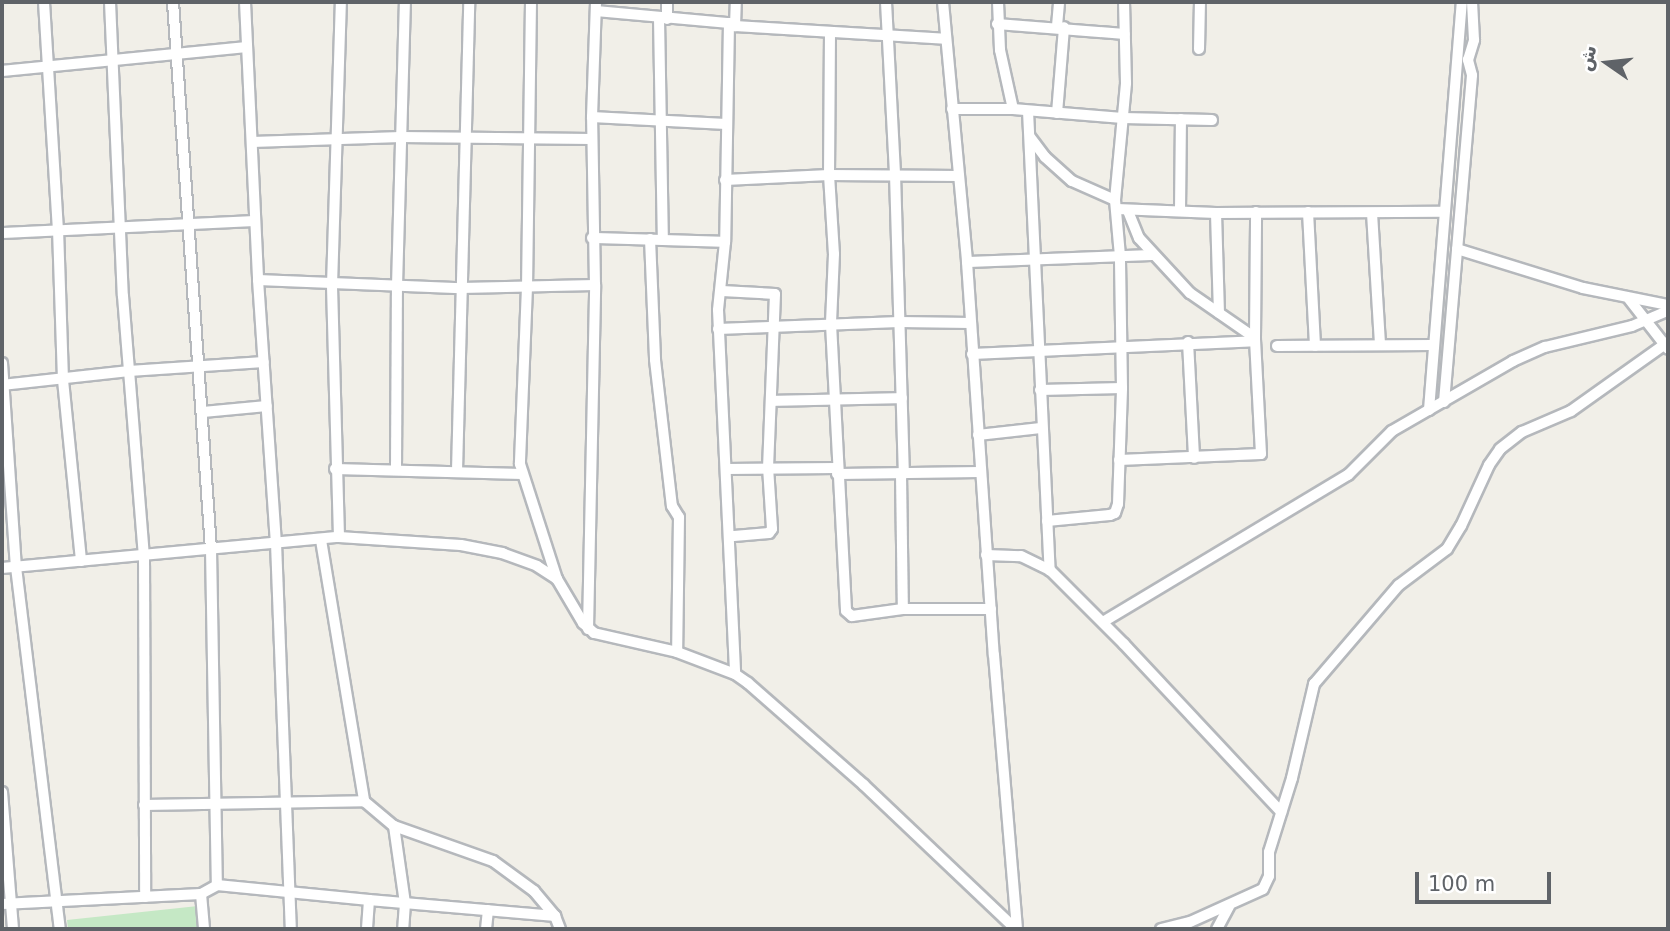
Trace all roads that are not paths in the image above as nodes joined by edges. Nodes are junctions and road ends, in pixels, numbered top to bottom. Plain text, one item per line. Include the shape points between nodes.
1 (44, 2) edge
2 (110, 2) edge
3 (173, 2) edge
4 (245, 2) edge
5 (341, 2) edge
6 (405, 2) edge
7 (469, 2) edge
8 (531, 2) edge
9 (667, 2) edge
10 (736, 2) edge
11 (886, 2) edge
12 (943, 2) edge
13 (998, 2) edge
14 (1059, 2) edge
15 (1124, 2) edge
16 (1200, 2) edge
17 (1462, 2) edge
18 (1472, 2) edge
19 (596, 6) edge
20 (663, 18) junction
21 (997, 24) junction
22 (732, 25) junction
23 (1060, 26) junction
24 (830, 33) junction
25 (1125, 34) junction
26 (888, 37) junction
27 (945, 39) junction
28 (247, 47) junction
29 (1199, 49) dead end
30 (174, 53) junction
31 (111, 61) junction
32 (48, 66) junction
33 (2, 71) edge
34 (952, 108) junction
35 (1013, 109) junction
36 (1028, 111) junction
37 (1057, 113) junction
38 (592, 117) junction
39 (1123, 118) junction
40 (1181, 118) junction
41 (1212, 120) dead end
42 (662, 121) junction
43 (726, 124) junction
44 (401, 137) junction
45 (1030, 137) junction
46 (467, 138) junction
47 (336, 139) junction
48 (530, 139) junction
49 (592, 139) junction
50 (251, 142) junction
51 (895, 174) junction
52 (829, 175) junction
53 (959, 176) junction
54 (726, 180) junction
55 (1120, 206) junction
56 (1180, 211) junction
57 (1256, 212) junction
58 (1308, 212) junction
59 (1443, 212) junction
60 (1216, 213) junction
61 (1372, 213) junction
62 (255, 221) junction
63 (188, 223) junction
64 (120, 227) junction
65 (58, 229) junction
66 (2, 233) edge
67 (592, 237) junction
68 (650, 239) junction
69 (663, 240) junction
70 (725, 242) junction
71 (1457, 249) junction
72 (1153, 254) junction
73 (1120, 256) junction
74 (1034, 259) junction
75 (967, 262) junction
76 (258, 280) junction
77 (332, 285) junction
78 (595, 285) junction
79 (397, 286) junction
80 (527, 286) junction
81 (461, 288) junction
82 (722, 291) junction
83 (1629, 299) junction
84 (1668, 304) edge
85 (1668, 311) edge
86 (1219, 313) junction
87 (1647, 321) junction
88 (899, 322) junction
89 (971, 323) junction
90 (831, 324) junction
91 (774, 328) junction
92 (718, 330) junction
93 (1255, 339) junction
94 (1188, 342) junction
95 (1380, 344) junction
96 (1433, 345) junction
97 (1667, 345) edge
98 (1121, 346) junction
99 (1277, 346) dead end
100 (1315, 346) junction
101 (1037, 349) junction
102 (972, 354) junction
103 (264, 362) junction
104 (2, 363) edge
105 (199, 368) junction
106 (129, 371) junction
107 (64, 380) junction
108 (3, 385) edge
109 (1122, 388) junction
110 (1040, 390) junction
111 (902, 398) junction
112 (834, 400) junction
113 (772, 401) junction
114 (1444, 402) junction
115 (267, 406) junction
116 (1429, 410) junction
117 (203, 412) junction
118 (1041, 428) junction
119 (978, 435) junction
120 (1194, 458) junction
121 (1119, 460) junction
122 (768, 467) junction
123 (335, 469) junction
124 (396, 469) junction
125 (726, 469) junction
126 (457, 471) junction
127 (837, 471) junction
128 (980, 472) junction
129 (522, 474) junction
130 (902, 474) junction
131 (1047, 521) junction
132 (731, 536) junction
133 (339, 537) junction
134 (321, 540) junction
135 (276, 542) junction
136 (211, 549) junction
137 (986, 555) junction
138 (144, 556) junction
139 (81, 561) junction
140 (16, 567) junction
141 (2, 568) edge
142 (1050, 570) junction
143 (557, 579) junction
144 (903, 608) junction
145 (991, 609) junction
146 (1103, 622) junction
147 (588, 629) junction
148 (677, 652) junction
149 (736, 674) junction
150 (2, 792) edge
151 (364, 801) junction
152 (218, 803) junction
153 (287, 804) junction
154 (144, 805) junction
155 (1280, 812) junction
156 (394, 826) junction
157 (4, 852) edge
158 (217, 886) junction
159 (201, 894) junction
160 (290, 894) junction
161 (145, 897) junction
162 (369, 900) junction
163 (57, 901) junction
164 (405, 903) junction
165 (7, 904) edge
166 (1229, 906) junction
167 (488, 911) junction
168 (555, 916) junction
169 (1187, 925) edge
170 (13, 929) edge
171 (60, 929) edge
172 (204, 929) edge
173 (291, 929) edge
174 (367, 929) edge
175 (403, 929) edge
176 (486, 929) edge
177 (560, 929) edge
178 (1016, 929) edge
179 (1161, 929) edge
180 (1217, 929) edge

1 - 32 street
2 - 31 street
3 - 30 street
4 - 28 street
5 - 47 street
6 - 44 street
7 - 46 street
8 - 48 street
9 - 20 street
10 - 22 street
11 - 26 street
12 - 27 street
13 - 21 street
14 - 23 street
15 - 25 street
16 - 29 street
17 - 59 street
18 - 71 street via 1474,40 1468,60 1472,75
19 - 20 street
19 - 38 street
20 - 22 street
20 - 42 street
21 - 23 street
21 - 35 street
22 - 24 street
22 - 43 street
23 - 25 street
23 - 37 street
24 - 26 street
24 - 52 street
25 - 39 street
26 - 27 street
26 - 51 street
27 - 34 street
28 - 30 street
28 - 50 street
30 - 31 street
30 - 63 street
31 - 32 street
31 - 64 street
32 - 33 street
32 - 65 street
34 - 35 street
34 - 53 street
35 - 36 street
36 - 37 street
36 - 45 street
37 - 39 street
38 - 42 street
38 - 49 street
39 - 40 street
39 - 55 street
40 - 41 street
40 - 56 street
42 - 43 street
42 - 69 street
43 - 54 street
44 - 46 street
44 - 47 street
44 - 79 street
45 - 55 street via 1072,181
45 - 74 street
46 - 48 street
46 - 81 street
47 - 50 street
47 - 77 street
48 - 49 street
48 - 80 street
49 - 67 street
50 - 62 street
51 - 52 street
51 - 53 street
51 - 88 street
52 - 54 street
52 - 90 street via 834,254
53 - 75 street
54 - 70 street
55 - 56 street
55 - 72 street
55 - 73 street
56 - 60 street
57 - 58 street
57 - 60 street
57 - 93 street
58 - 61 street
58 - 100 street
59 - 61 street
59 - 96 street
60 - 86 street
61 - 95 street
62 - 63 street
62 - 76 street
63 - 64 street
63 - 105 street
64 - 65 street
64 - 106 street
65 - 66 street
65 - 107 street
67 - 68 street
67 - 78 street
68 - 69 street
68 - 148 street via 655,360 672,503 678,517
69 - 70 street
70 - 82 street
71 - 83 street
71 - 114 street
72 - 73 street
72 - 86 street via 1190,293
73 - 74 street
73 - 98 street
74 - 75 street
74 - 101 street
75 - 89 street
76 - 77 street
76 - 103 street
77 - 79 street
77 - 123 street
78 - 80 street
78 - 147 street
79 - 81 street
79 - 124 street
80 - 81 street
80 - 129 street
81 - 126 street
82 - 91 street via 774,293
82 - 92 street
83 - 84 street
83 - 87 street
85 - 87 street
86 - 93 street
87 - 97 street
87 - 114 street via 1534,351
88 - 89 street
88 - 90 street
88 - 111 street
89 - 102 street
90 - 91 street
90 - 112 street
91 - 92 street
91 - 113 street
92 - 125 street
93 - 94 street
93 - 120 street via 1261,454
94 - 98 street
94 - 120 street
95 - 96 street
95 - 100 street
96 - 116 street
97 - 155 street via 1571,411 1514,437 1494,457 1447,549 1399,585 1314,684
98 - 101 street
98 - 109 street
99 - 100 street
101 - 102 street
101 - 110 street
102 - 119 street
103 - 105 street
103 - 115 street
104 - 108 street
105 - 106 street
105 - 117 street
106 - 107 street
106 - 138 street
107 - 108 street
107 - 139 street
108 - 140 street
109 - 110 street
109 - 121 street
110 - 118 street
111 - 112 street
111 - 130 street
112 - 113 street
112 - 127 street
113 - 122 street
114 - 116 street
115 - 117 street
115 - 135 street
116 - 146 street via 1392,431 1348,475
117 - 136 street
118 - 119 street
118 - 131 street
119 - 128 street
120 - 121 street
121 - 131 street via 1115,513
122 - 125 street
122 - 127 street
122 - 132 street via 771,531
123 - 124 street
123 - 133 street
124 - 126 street
125 - 132 street
126 - 129 street
127 - 130 street
127 - 144 street via 847,613
128 - 130 street
128 - 137 street
129 - 143 street
130 - 144 street
131 - 142 street
132 - 149 street
133 - 134 street
133 - 143 street via 482,548 537,566
134 - 135 street
134 - 151 street
135 - 136 street
135 - 153 street
136 - 138 street
136 - 152 street
137 - 142 street via 1021,556
137 - 145 street
138 - 139 street
138 - 154 street
139 - 140 street
140 - 141 street
140 - 163 street
142 - 146 street
143 - 147 street
144 - 145 street
145 - 178 street
146 - 155 street
147 - 148 street
148 - 149 street
149 - 178 street via 864,785
150 - 157 street
151 - 153 street
151 - 156 street
152 - 153 street
152 - 154 street
152 - 158 street
153 - 160 street
154 - 161 street
155 - 166 street via 1269,852 1268,882 1257,893
156 - 164 street
156 - 168 street via 493,861 534,891
157 - 165 street
158 - 159 street
158 - 160 street
159 - 161 street
159 - 172 street
160 - 162 street
160 - 173 street
161 - 163 street
162 - 164 street
162 - 174 street
163 - 165 street
163 - 171 street
164 - 167 street
164 - 175 street
165 - 170 street
166 - 169 street
166 - 180 street
167 - 168 street
167 - 176 street
168 - 177 street
169 - 179 street

